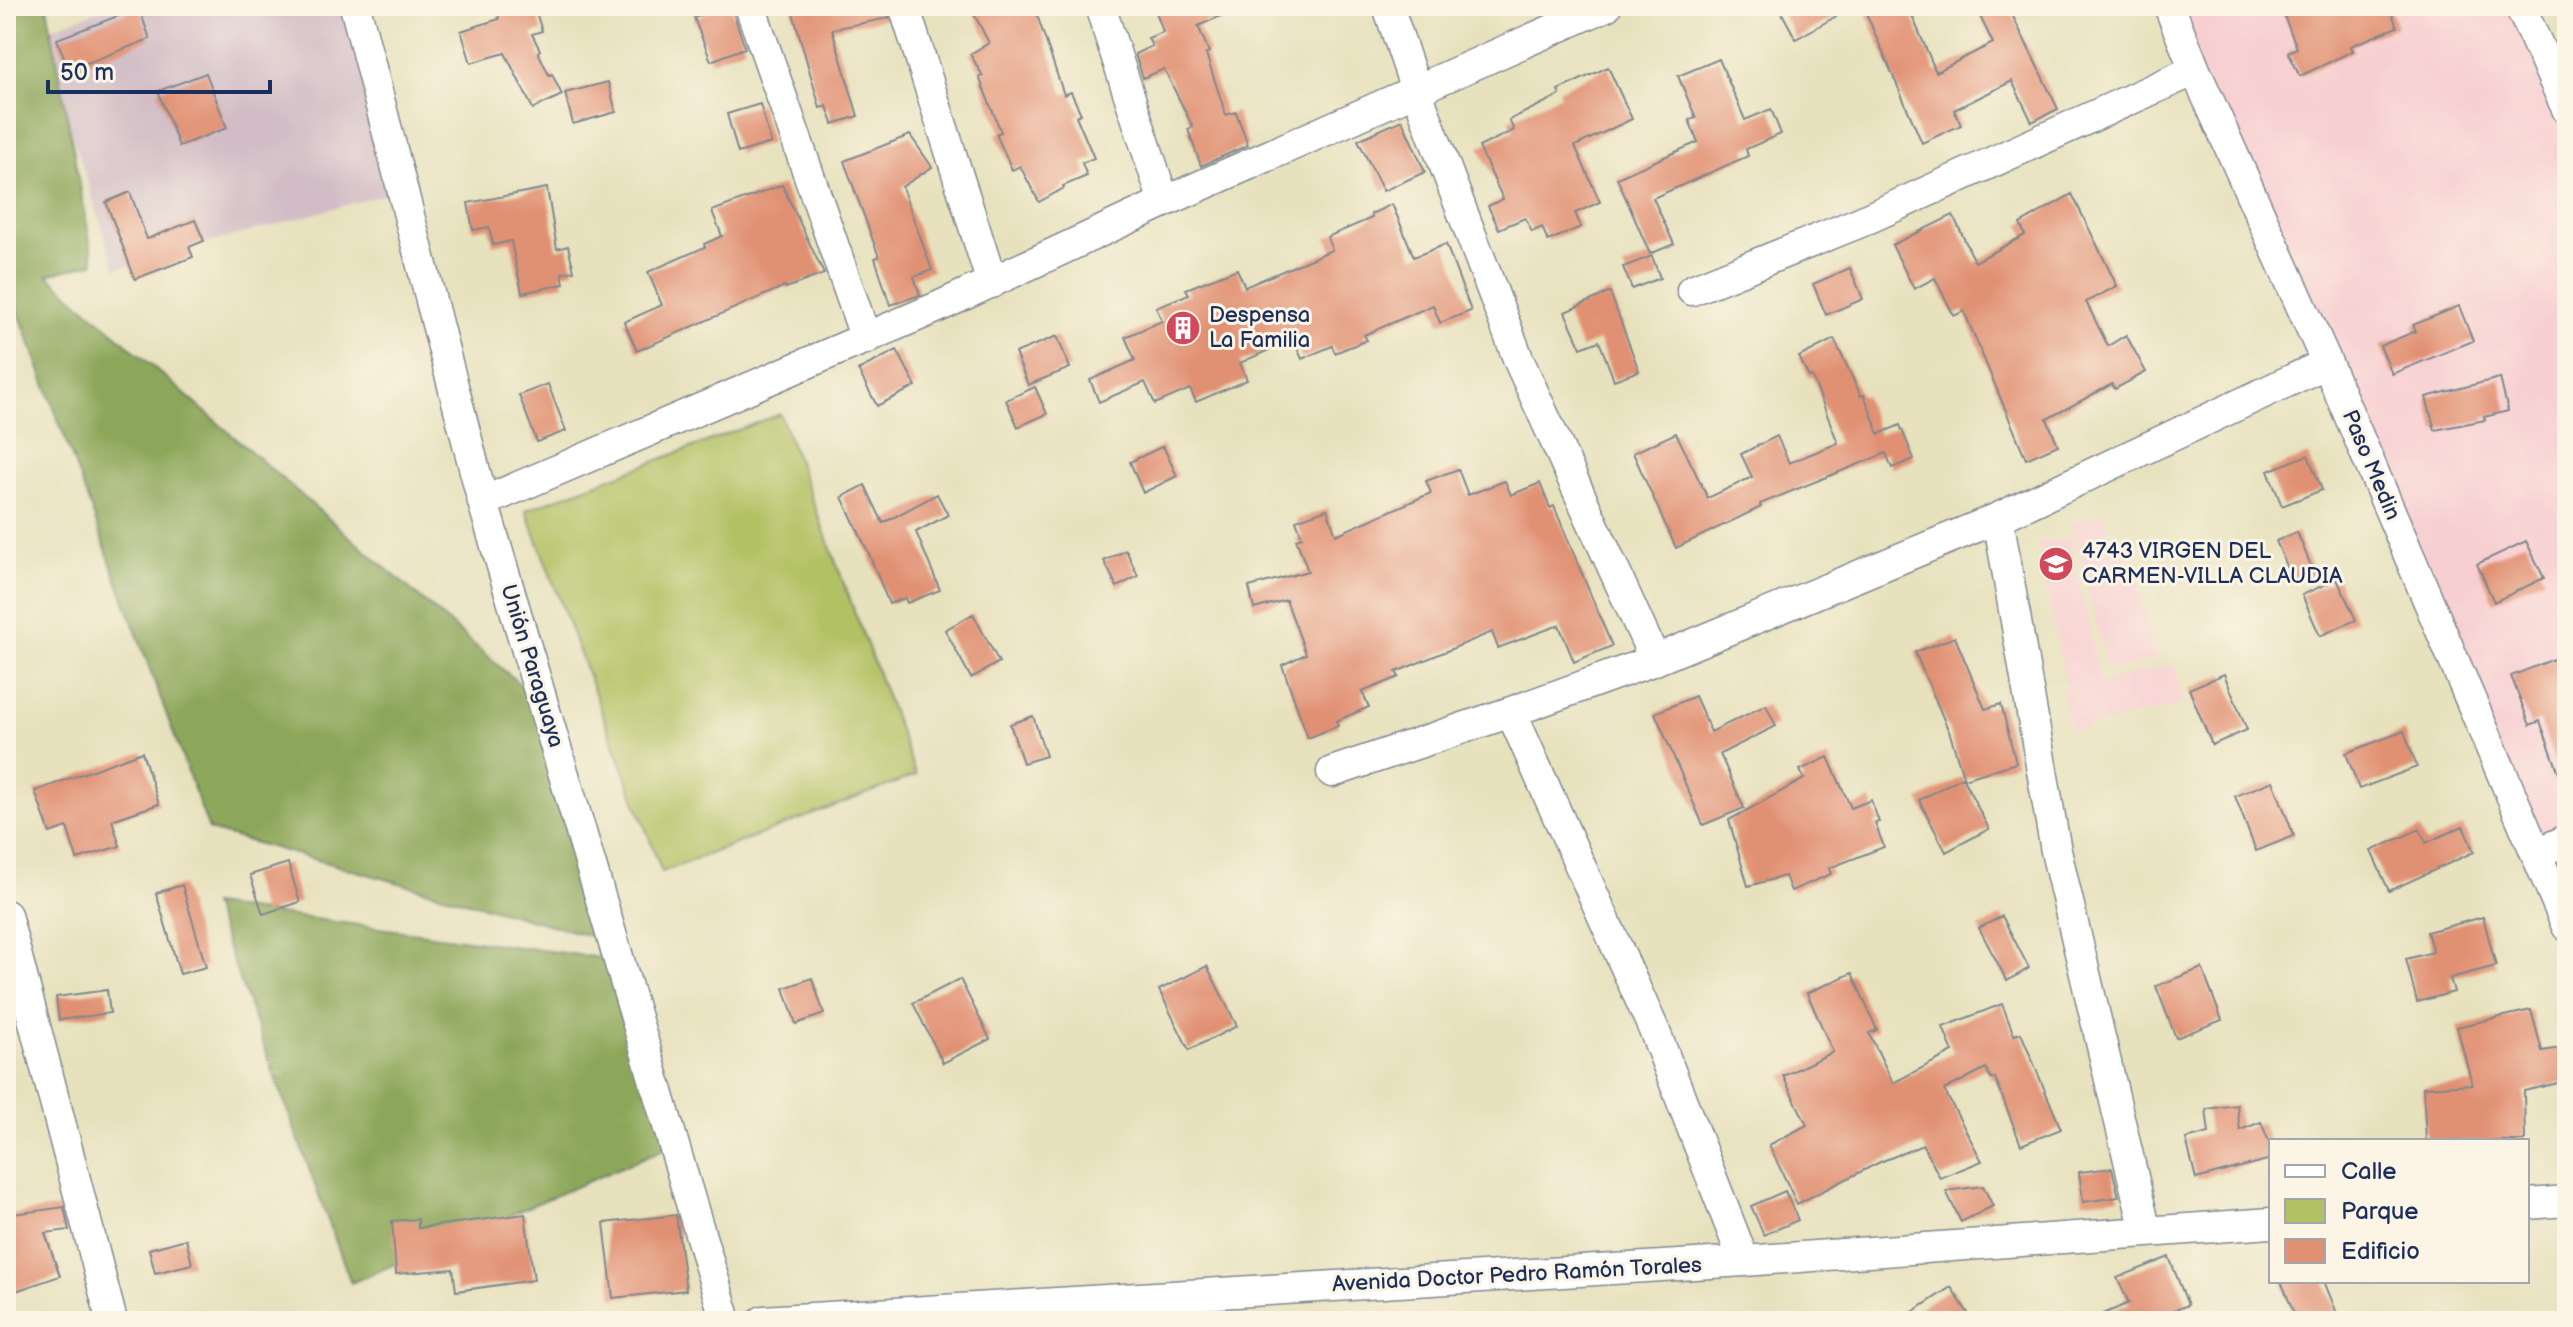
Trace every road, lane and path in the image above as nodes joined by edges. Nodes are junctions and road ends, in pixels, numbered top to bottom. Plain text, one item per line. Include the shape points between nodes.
1 (355, 6) edge
2 (750, 6) edge
3 (904, 6) edge
4 (1100, 6) edge
5 (1388, 6) edge
6 (1606, 6) edge
7 (2169, 6) edge
8 (2520, 6) edge
9 (2195, 70) junction
10 (1416, 90) junction
11 (2567, 109) edge
12 (1164, 202) junction
13 (992, 283) junction
14 (1692, 290) dead end
15 (866, 339) junction
16 (2327, 363) junction
17 (483, 502) junction
18 (1998, 518) junction
19 (1655, 660) junction
20 (1511, 712) junction
21 (1332, 772) dead end
22 (2567, 840) edge
23 (2537, 853) junction
24 (6, 915) edge
25 (2567, 926) edge
26 (2567, 1201) edge
27 (2529, 1204) edge
28 (2269, 1223) edge
29 (2146, 1232) junction
30 (1744, 1261) junction
31 (112, 1321) edge
32 (726, 1321) edge
33 (763, 1321) edge

1 - 17 street, Unión Paraguaya
2 - 15 street
3 - 13 street
4 - 12 street
5 - 10 street
6 - 10 street
7 - 9 street, Paso Medin
8 - 11 street
9 - 14 street via 1858,223
9 - 16 street, Paso Medin
10 - 12 street
10 - 19 street via 1519,361
12 - 13 street
13 - 15 street
15 - 17 street
16 - 18 street
16 - 23 street, Paso Medin
17 - 32 street, Unión Paraguaya
18 - 19 street
18 - 29 street via 2056,851
19 - 20 street
20 - 21 street
20 - 30 street via 1655,1032
22 - 23 street
23 - 25 street, Paso Medin
24 - 31 street
26 - 27 street
28 - 29 street, Avenida Doctor Pedro Ramón Torales
29 - 30 street, Avenida Doctor Pedro Ramón Torales
30 - 33 street, Avenida Doctor Pedro Ramón Torales

